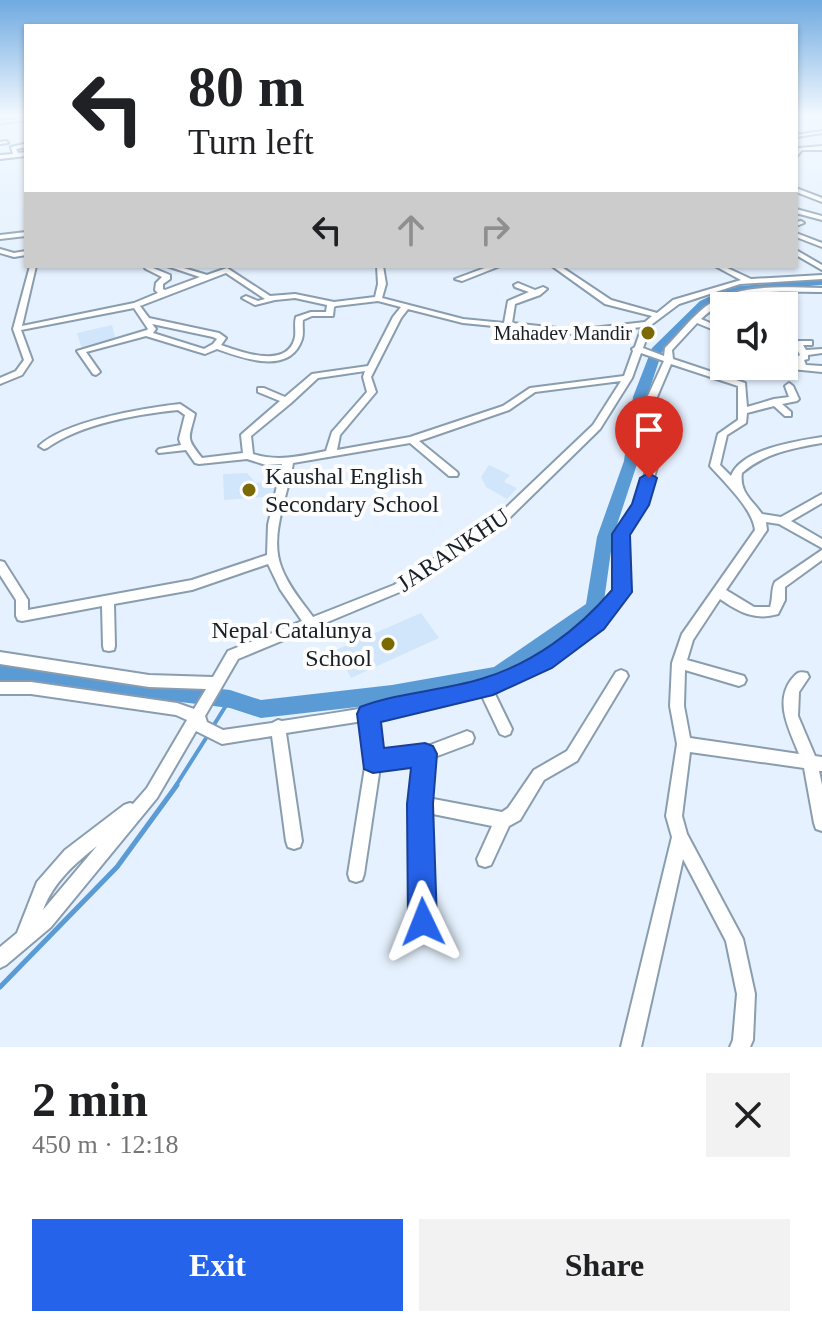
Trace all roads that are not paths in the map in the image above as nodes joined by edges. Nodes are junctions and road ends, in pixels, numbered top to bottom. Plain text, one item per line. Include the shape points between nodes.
1 (798, 191) edge
2 (822, 200) edge
3 (798, 212) edge
4 (822, 218) edge
5 (24, 234) edge
6 (798, 236) edge
7 (0, 237) edge
8 (822, 245) edge
9 (0, 251) edge
10 (24, 253) edge
11 (798, 253) edge
12 (14, 255) junction
13 (0, 259) edge
14 (32, 268) edge
15 (148, 268) dead end
16 (177, 268) edge
17 (380, 268) edge
18 (491, 268) edge
19 (558, 268) edge
20 (722, 268) edge
21 (822, 268) edge
22 (206, 277) junction
23 (822, 277) edge
24 (459, 279) dead end
25 (750, 281) junction
26 (518, 285) dead end
27 (822, 290) edge
28 (164, 293) junction
29 (246, 298) dead end
30 (273, 299) junction
31 (378, 299) junction
32 (334, 304) junction
33 (136, 305) junction
34 (406, 306) junction
35 (657, 315) junction
36 (146, 320) junction
37 (696, 320) junction
38 (647, 324) junction
39 (508, 325) junction
40 (710, 326) edge
41 (17, 329) junction
42 (146, 333) junction
43 (809, 343) dead end
44 (216, 346) junction
45 (636, 349) junction
46 (822, 351) edge
47 (804, 353) junction
48 (665, 358) junction
49 (798, 367) edge
50 (372, 368) junction
51 (803, 368) junction
52 (822, 369) edge
53 (96, 372) dead end
54 (628, 378) junction
55 (0, 381) edge
56 (789, 386) dead end
57 (261, 390) dead end
58 (288, 401) junction
59 (774, 402) junction
60 (743, 411) junction
61 (788, 414) dead end
62 (412, 440) junction
63 (822, 440) edge
64 (44, 446) dead end
65 (186, 447) junction
66 (162, 451) dead end
67 (331, 453) junction
68 (248, 456) junction
69 (288, 461) junction
70 (453, 474) dead end
71 (735, 485) junction
72 (822, 498) edge
73 (759, 517) junction
74 (782, 521) junction
75 (822, 544) edge
76 (822, 554) edge
77 (272, 558) junction
78 (1, 567) edge
79 (718, 591) junction
80 (108, 602) junction
81 (312, 626) junction
82 (109, 646) dead end
83 (0, 658) edge
84 (679, 663) junction
85 (621, 676) dead end
86 (802, 677) dead end
87 (739, 680) dead end
88 (215, 683) junction
89 (1, 687) edge
90 (485, 688) junction
91 (369, 714) junction
92 (200, 722) junction
93 (278, 726) junction
94 (505, 729) dead end
95 (467, 738) dead end
96 (684, 744) junction
97 (425, 754) junction
98 (373, 761) junction
99 (816, 763) edge
100 (420, 804) junction
101 (503, 820) junction
102 (822, 823) edge
103 (680, 837) junction
104 (294, 841) dead end
105 (485, 859) dead end
106 (356, 874) dead end
107 (423, 922) dead end
108 (0, 959) edge
109 (631, 1047) edge
110 (740, 1047) edge

1 - 2 street
3 - 4 street
5 - 7 street
6 - 8 street
9 - 12 street
10 - 12 street
11 - 21 street
12 - 13 street
14 - 41 street
15 - 28 street via 167,277 160,283
16 - 22 street
17 - 31 street
18 - 24 street
19 - 35 street via 608,302
20 - 25 street
22 - 28 street
22 - 30 street via 227,270
23 - 25 street
25 - 35 street via 695,294
26 - 39 street via 540,291 509,306
27 - 37 street via 734,293 710,303
28 - 33 street
29 - 30 street via 258,303
30 - 32 street via 295,296
31 - 32 street
31 - 34 street
32 - 44 street via 330,314 299,319 294,347 276,359 259,360
33 - 36 street
33 - 41 street
34 - 39 street via 463,321
34 - 50 street
35 - 38 street
36 - 42 street via 152,329
36 - 44 street via 216,335 222,338
37 - 40 street
37 - 48 street
38 - 39 street via 575,332
38 - 45 street, JARANKHU
41 - 55 street via 26,367
42 - 44 street via 205,352
42 - 53 street via 81,350
43 - 47 street via 798,343
45 - 48 street
45 - 54 street, JARANKHU
46 - 47 street
47 - 51 street via 799,358
48 - 60 street via 739,383
48 - 90 street via 646,411 652,467 641,505 621,534 622,592 597,623 544,662
49 - 51 street
50 - 58 street via 324,372
50 - 67 street via 367,377 372,392 335,434
51 - 52 street
54 - 62 street via 533,390 506,408
54 - 81 street, JARANKHU via 597,427 495,525 398,588
56 - 59 street via 794,399
57 - 58 street
58 - 68 street via 246,435
59 - 60 street
59 - 61 street
60 - 71 street via 743,421 723,434 715,466
62 - 67 street
62 - 70 street
63 - 71 street via 750,459 737,472
64 - 65 street via 81,428 180,407 190,414
65 - 66 street
65 - 68 street via 199,461
67 - 69 street
68 - 69 street
69 - 77 street via 284,496 271,531
71 - 73 street
72 - 74 street
73 - 74 street
73 - 79 street via 761,530
74 - 75 street
76 - 79 street via 779,585 774,611 763,615
77 - 80 street via 192,585
77 - 81 street
78 - 80 street via 22,600 22,616
79 - 84 street via 687,638
80 - 82 street
81 - 88 street, JARANKHU via 233,655
83 - 88 street via 149,681
84 - 87 street
84 - 96 street via 677,706
85 - 101 street via 572,756 539,775 514,814
86 - 99 street via 792,690 791,716
88 - 92 street, JARANKHU
89 - 92 street via 177,709
90 - 91 street
90 - 94 street
91 - 93 street
91 - 98 street
92 - 93 street via 222,737
92 - 108 street, JARANKHU via 146,799 71,856 43,888 23,939
93 - 104 street
95 - 97 street
96 - 99 street
96 - 103 street via 674,816
97 - 98 street
97 - 100 street
98 - 106 street
99 - 102 street
100 - 101 street
100 - 107 street
101 - 105 street
103 - 109 street
103 - 110 street via 734,939 746,994

